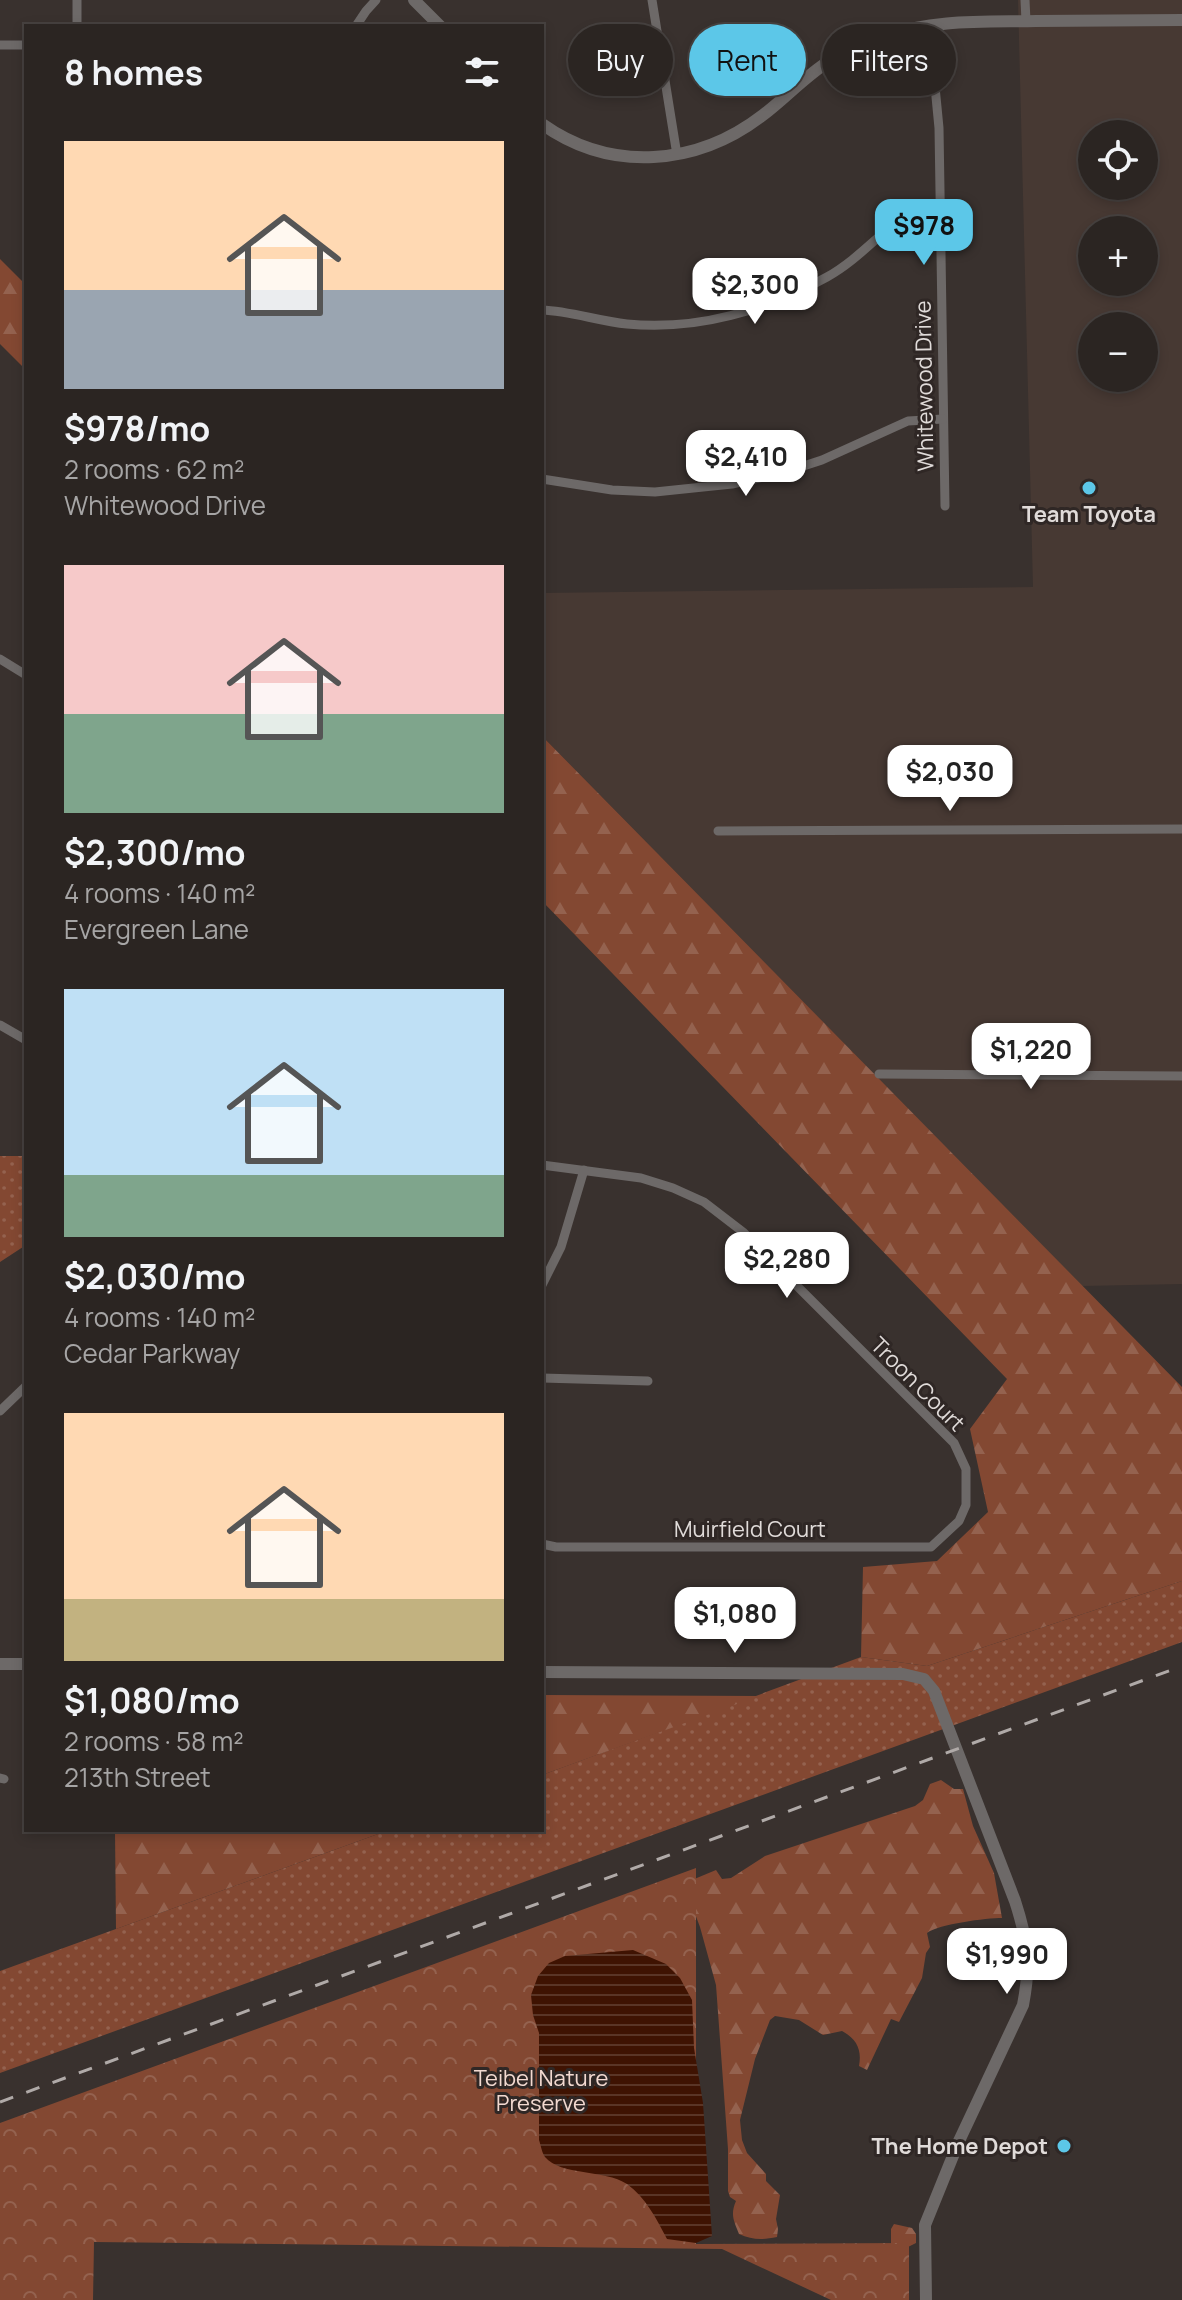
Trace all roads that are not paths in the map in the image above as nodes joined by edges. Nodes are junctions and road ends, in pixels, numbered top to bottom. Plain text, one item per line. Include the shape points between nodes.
1 (77, 0) edge
2 (376, 0) edge
3 (414, 0) edge
4 (652, 0) edge
5 (1025, 0) edge
6 (1182, 20) edge
7 (1026, 21) junction
8 (77, 24) edge
9 (357, 24) edge
10 (438, 24) edge
11 (943, 24) edge
12 (0, 45) edge
13 (24, 45) edge
14 (822, 67) edge
15 (936, 96) edge
16 (544, 125) edge
17 (677, 155) junction
18 (939, 206) junction
19 (544, 310) edge
20 (943, 419) junction
21 (544, 479) edge
22 (945, 506) dead end
23 (0, 659) edge
24 (24, 674) edge
25 (1182, 829) edge
26 (718, 831) dead end
27 (0, 1025) edge
28 (24, 1039) edge
29 (879, 1074) dead end
30 (1182, 1076) edge
31 (544, 1165) edge
32 (584, 1170) junction
33 (544, 1281) edge
34 (544, 1378) edge
35 (648, 1381) dead end
36 (24, 1388) edge
37 (0, 1411) edge
38 (951, 1528) joint
39 (544, 1544) edge
40 (0, 1664) edge
41 (24, 1664) edge
42 (544, 1672) edge
43 (926, 2300) edge

1 - 8 street
2 - 9 street
3 - 10 street
4 - 17 street
5 - 7 street
6 - 7 street
7 - 11 street
12 - 13 street
14 - 17 street via 762,117 718,142
15 - 18 street, Whitewood Drive
16 - 17 street via 606,154
18 - 19 street via 915,209 832,274 759,308 674,324 628,324
18 - 20 street, Whitewood Drive
20 - 21 street via 908,421 822,460 732,484 655,492
20 - 22 street, Whitewood Drive
23 - 24 street
25 - 26 street
27 - 28 street
29 - 30 street
31 - 32 street, Troon Court
32 - 33 street via 561,1247
32 - 38 street, Troon Court via 673,1188 704,1202 743,1232 954,1443 966,1469 966,1505
34 - 35 street
36 - 37 street
38 - 39 street, Muirfield Court via 931,1547
40 - 41 street
42 - 43 street via 903,1674 924,1679 934,1691 1015,1901 1028,1959 1023,2005 925,2225

